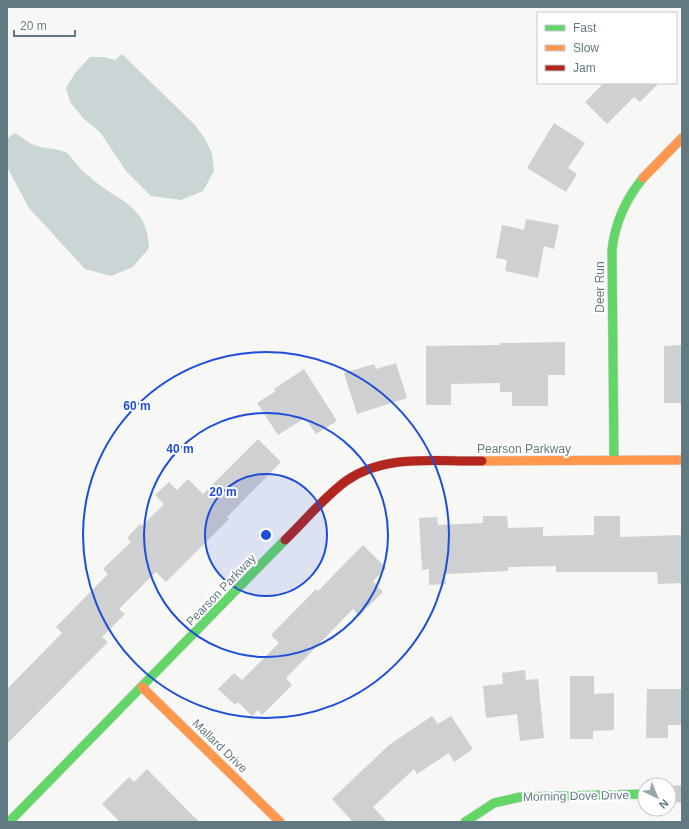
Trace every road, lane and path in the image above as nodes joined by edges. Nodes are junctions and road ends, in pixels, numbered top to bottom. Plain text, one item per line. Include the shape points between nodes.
1 (682, 138) edge
2 (614, 460) junction
3 (682, 460) edge
4 (142, 687) junction
5 (637, 794) edge
6 (9, 822) edge
7 (280, 822) edge
8 (465, 822) edge

1 - 2 street, Deer Run via 634,188 626,199 615,225 612,250
2 - 3 street, Pearson Parkway
2 - 4 street, Pearson Parkway via 395,462 350,477
4 - 6 street, Pearson Parkway
4 - 7 street, Mallard Drive
5 - 8 street, Morning Dove Drive via 520,797 494,803

